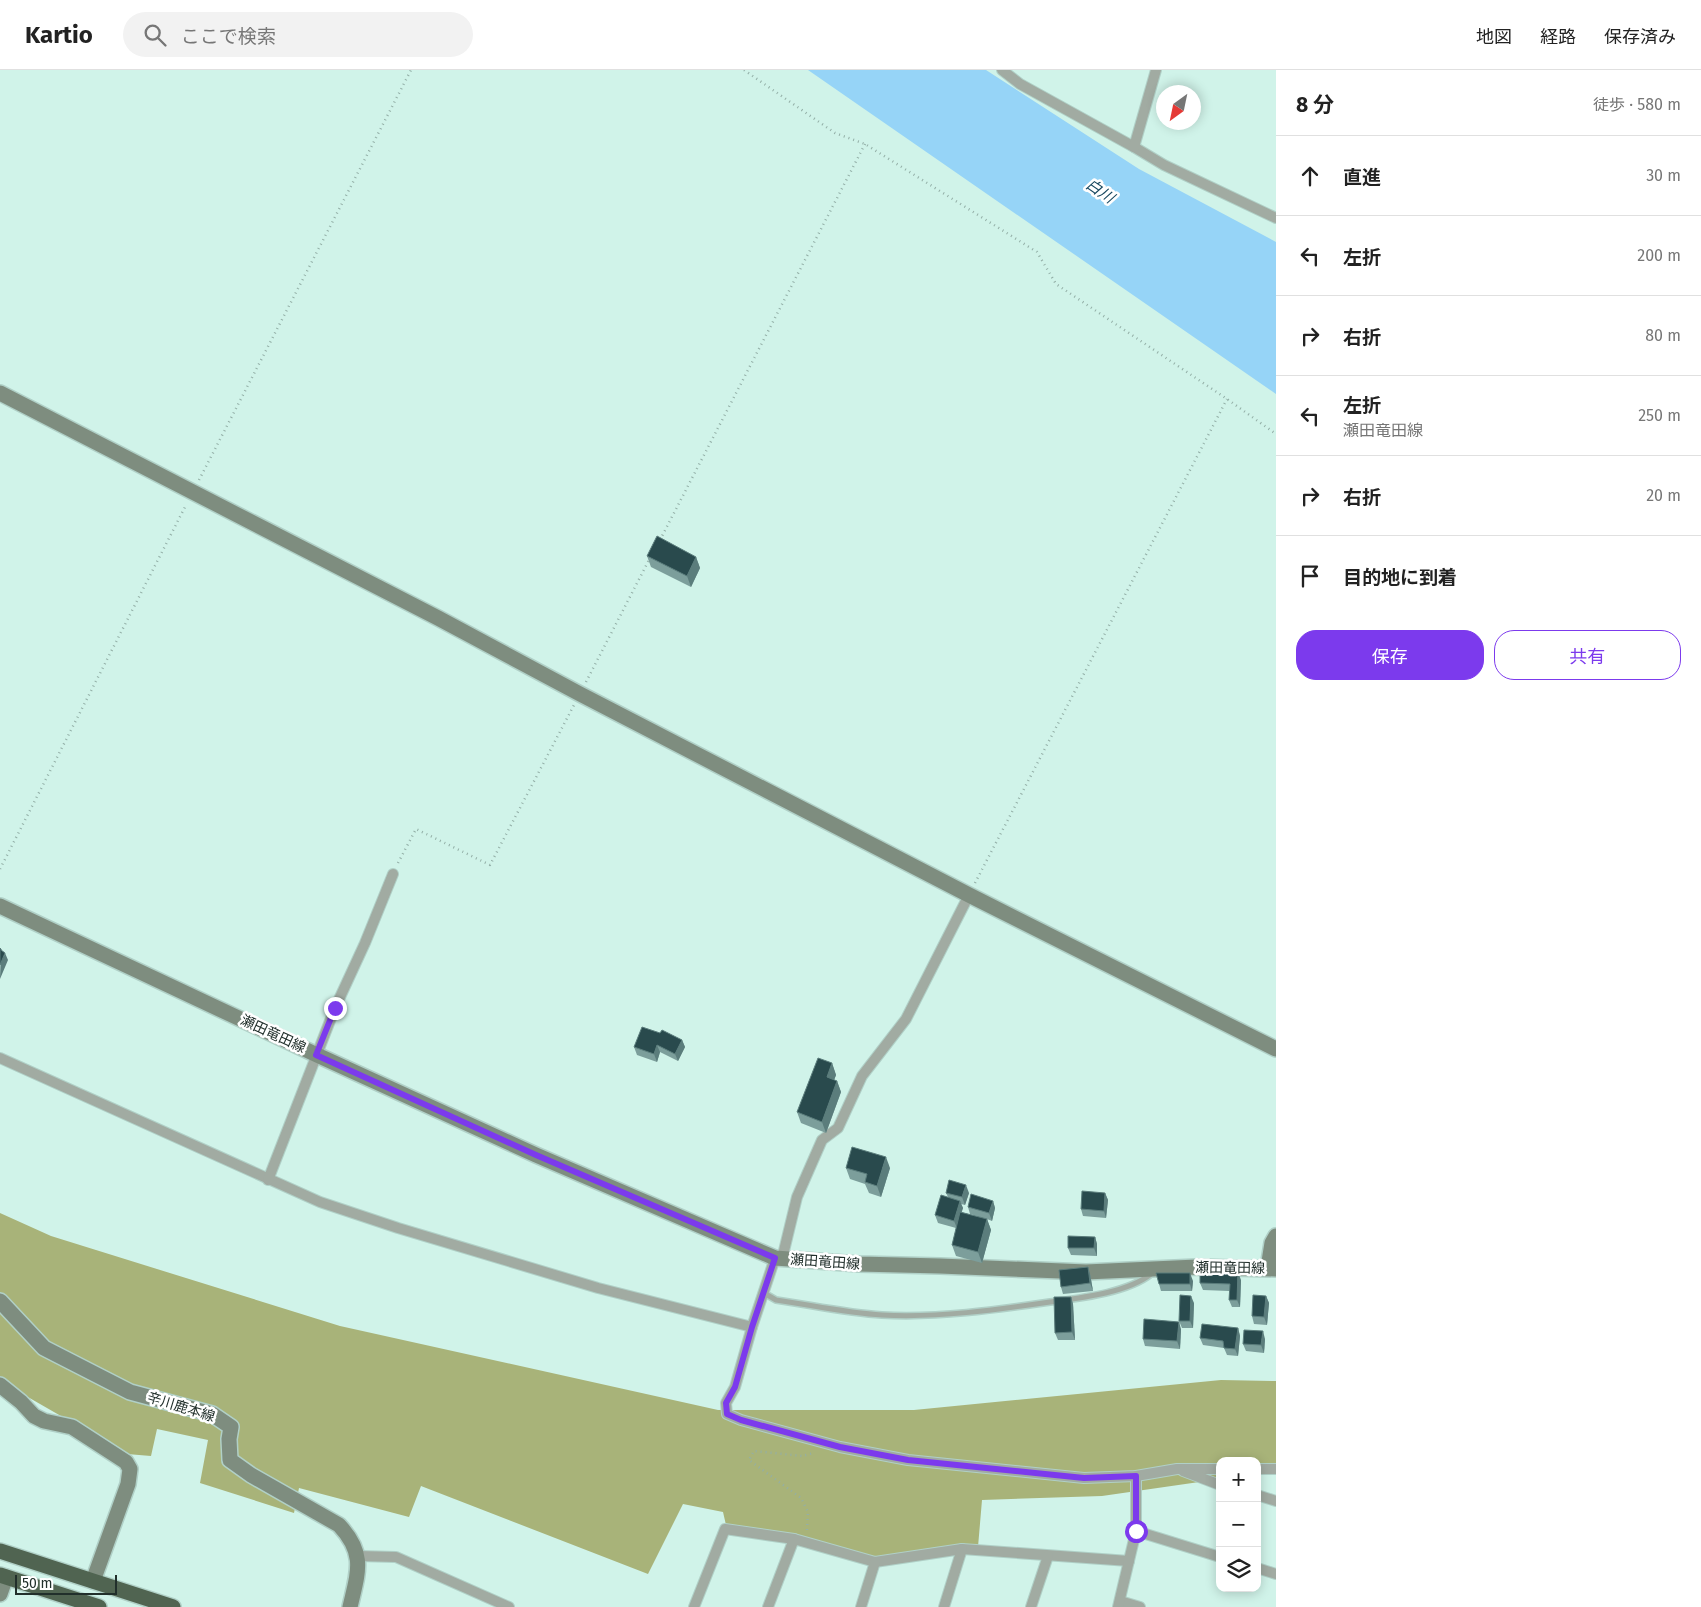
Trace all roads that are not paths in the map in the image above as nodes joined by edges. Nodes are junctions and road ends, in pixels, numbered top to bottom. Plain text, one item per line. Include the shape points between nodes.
1 (1002, 70) edge
2 (1156, 70) edge
3 (1134, 146) junction
4 (1276, 218) edge
5 (0, 393) edge
6 (392, 874) road end
7 (969, 895) junction
8 (0, 906) edge
9 (1276, 1049) edge
10 (316, 1055) junction
11 (0, 1058) edge
12 (268, 1180) junction
13 (1276, 1236) edge
14 (779, 1258) junction
15 (1157, 1269) junction
16 (1272, 1269) edge
17 (763, 1293) junction
18 (0, 1302) edge
19 (752, 1327) junction
20 (0, 1385) edge
21 (1216, 1468) edge
22 (1261, 1468) edge
23 (1276, 1468) edge
24 (1177, 1469) junction
25 (1136, 1476) junction
26 (1216, 1484) edge
27 (1261, 1496) edge
28 (1276, 1500) edge
29 (1136, 1531) junction
30 (794, 1539) junction
31 (962, 1549) junction
32 (0, 1551) edge
33 (358, 1556) junction
34 (1048, 1556) junction
35 (1216, 1556) edge
36 (875, 1562) junction
37 (1129, 1562) junction
38 (1261, 1569) edge
39 (1276, 1574) edge
40 (3, 1576) edge
41 (93, 1581) junction
42 (0, 1594) edge
43 (1119, 1604) edge
44 (99, 1607) edge
45 (173, 1607) edge
46 (350, 1607) edge
47 (509, 1607) edge
48 (694, 1607) edge
49 (768, 1607) edge
50 (861, 1607) edge
51 (944, 1607) edge
52 (1031, 1607) edge
53 (1140, 1607) edge

1 - 3 street via 1020,84
2 - 3 street
3 - 4 street via 1164,165
5 - 7 main road
6 - 10 street
7 - 9 main road
7 - 14 street via 906,1019 862,1076 838,1128 822,1140 797,1197
8 - 10 main road, 瀬田竜田線
10 - 12 street
10 - 14 main road, 瀬田竜田線 via 536,1155
11 - 12 street
12 - 19 street via 320,1202 398,1228 598,1288
13 - 16 main road via 1272,1243
14 - 15 main road, 瀬田竜田線 via 1086,1272
14 - 17 street
15 - 16 main road, 瀬田竜田線
15 - 17 lane via 1142,1281 1092,1296 942,1314 882,1315 776,1300
17 - 19 street
18 - 33 main road, 辛川鹿本線 via 44,1348 130,1392 212,1414 231,1426 230,1460 339,1526 350,1538
19 - 25 street via 735,1387 726,1403 727,1414 741,1420 840,1447 908,1460 1084,1478
20 - 41 main road via 34,1416 72,1427 126,1462 130,1469 128,1484
21 - 24 street
22 - 23 street
24 - 25 street
24 - 26 street
25 - 29 street
27 - 28 street
29 - 35 street
29 - 37 street
30 - 36 street
30 - 48 street via 725,1529
30 - 49 street
31 - 34 street
31 - 36 street
31 - 51 street
32 - 41 highway
33 - 46 main road
33 - 47 street via 396,1557
34 - 37 street
34 - 52 street
36 - 50 street
37 - 43 street
38 - 39 street
40 - 42 main road
40 - 44 highway
41 - 45 highway
43 - 53 street

